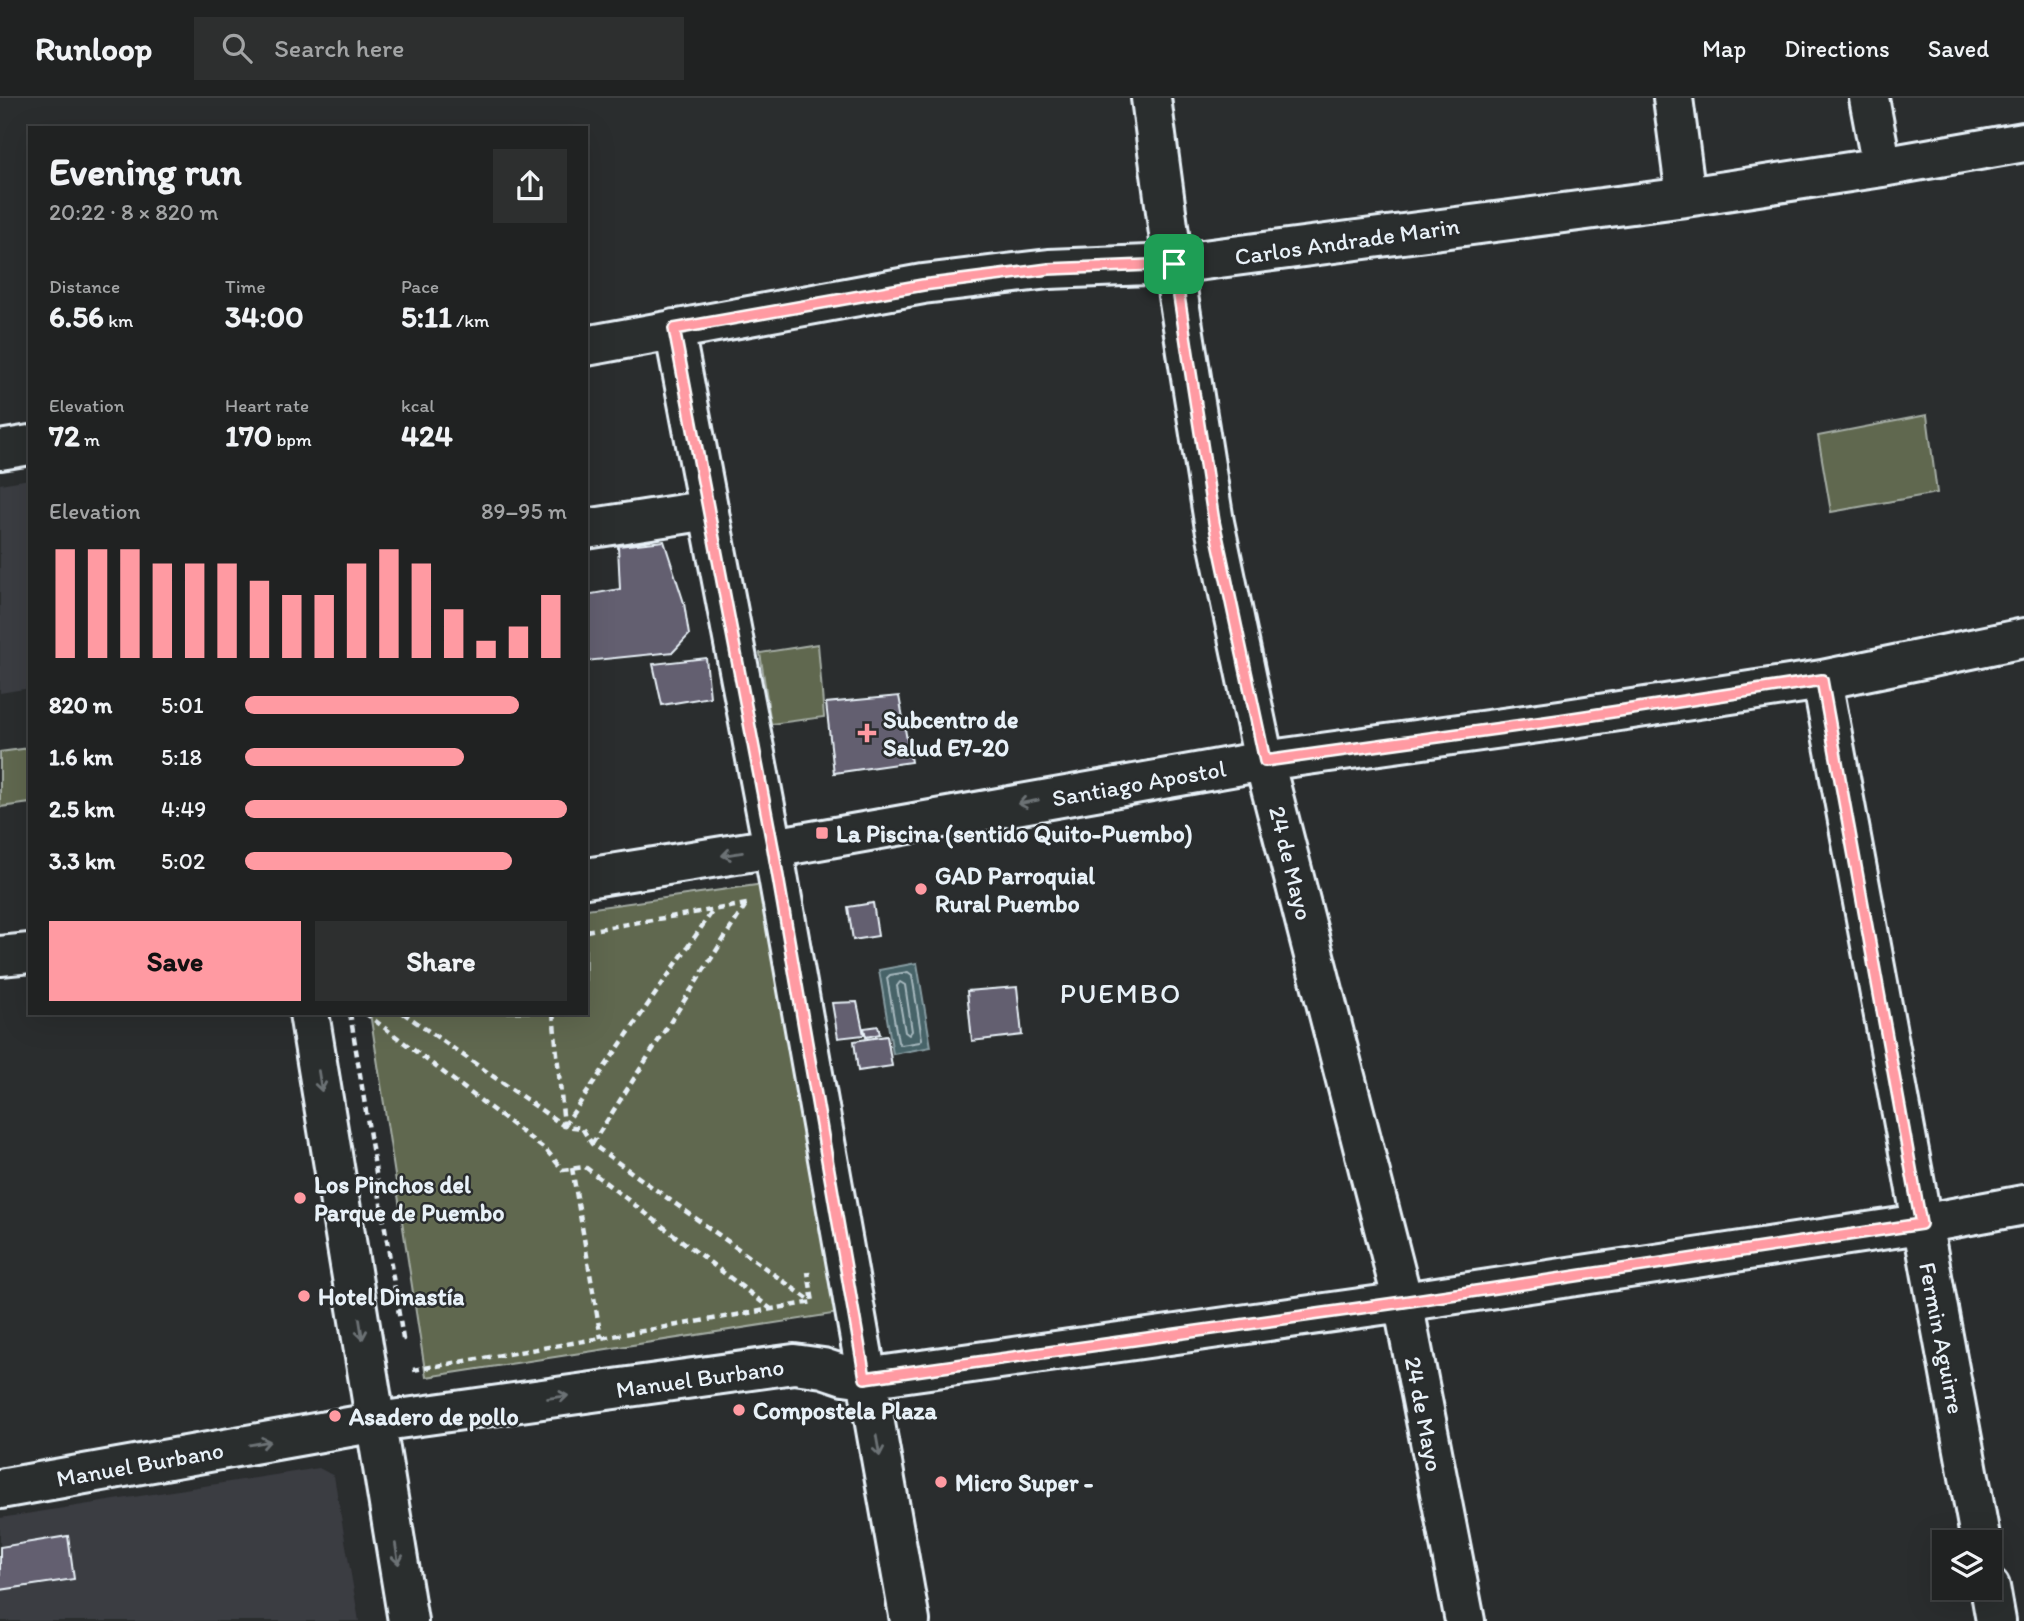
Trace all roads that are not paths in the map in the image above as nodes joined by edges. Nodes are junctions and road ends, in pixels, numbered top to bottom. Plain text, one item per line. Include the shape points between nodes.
1 (1151, 98) edge
2 (1673, 98) edge
3 (1869, 98) edge
4 (2024, 142) edge
5 (1882, 167) junction
6 (1686, 197) junction
7 (1174, 264) junction
8 (674, 329) junction
9 (588, 346) edge
10 (28, 445) edge
11 (0, 450) edge
12 (709, 510) junction
13 (588, 529) edge
14 (2024, 638) edge
15 (1822, 680) junction
16 (1265, 761) junction
17 (773, 848) junction
18 (588, 878) edge
19 (28, 953) edge
20 (0, 956) edge
21 (309, 1015) edge
22 (2024, 1205) edge
23 (1921, 1224) junction
24 (1403, 1302) junction
25 (865, 1378) junction
26 (377, 1422) junction
27 (0, 1489) edge
28 (1979, 1530) edge
29 (1992, 1600) edge
30 (408, 1621) edge
31 (910, 1621) edge
32 (1465, 1621) edge
33 (1996, 1621) edge

1 - 7 street, 24 de Mayo
2 - 6 street
3 - 5 street
4 - 5 street, Carlos Andrade Marin
5 - 6 street, Carlos Andrade Marin
6 - 7 street, Carlos Andrade Marin
7 - 8 street, Carlos Andrade Marin via 1049,269 923,285
7 - 16 street, 24 de Mayo via 1214,522
8 - 9 street, Carlos Andrade Marin
8 - 12 street
10 - 11 street
12 - 13 street
12 - 17 street
14 - 15 street, Santiago Apostol
15 - 16 street, Santiago Apostol
15 - 23 street, Fermin Aguirre
16 -> 17 street, Santiago Apostol
16 - 24 street, 24 de Mayo
17 -> 18 street, Santiago Apostol
17 - 25 street
19 - 20 street
21 -> 26 street
22 - 23 street, Manuel Burbano
23 - 24 street, Manuel Burbano
23 - 28 street, Fermin Aguirre
24 - 25 street, Manuel Burbano
24 - 32 street, 24 de Mayo
26 -> 25 street, Manuel Burbano via 794,1364
25 -> 31 street
27 -> 26 street, Manuel Burbano
26 -> 30 street
29 - 33 street

